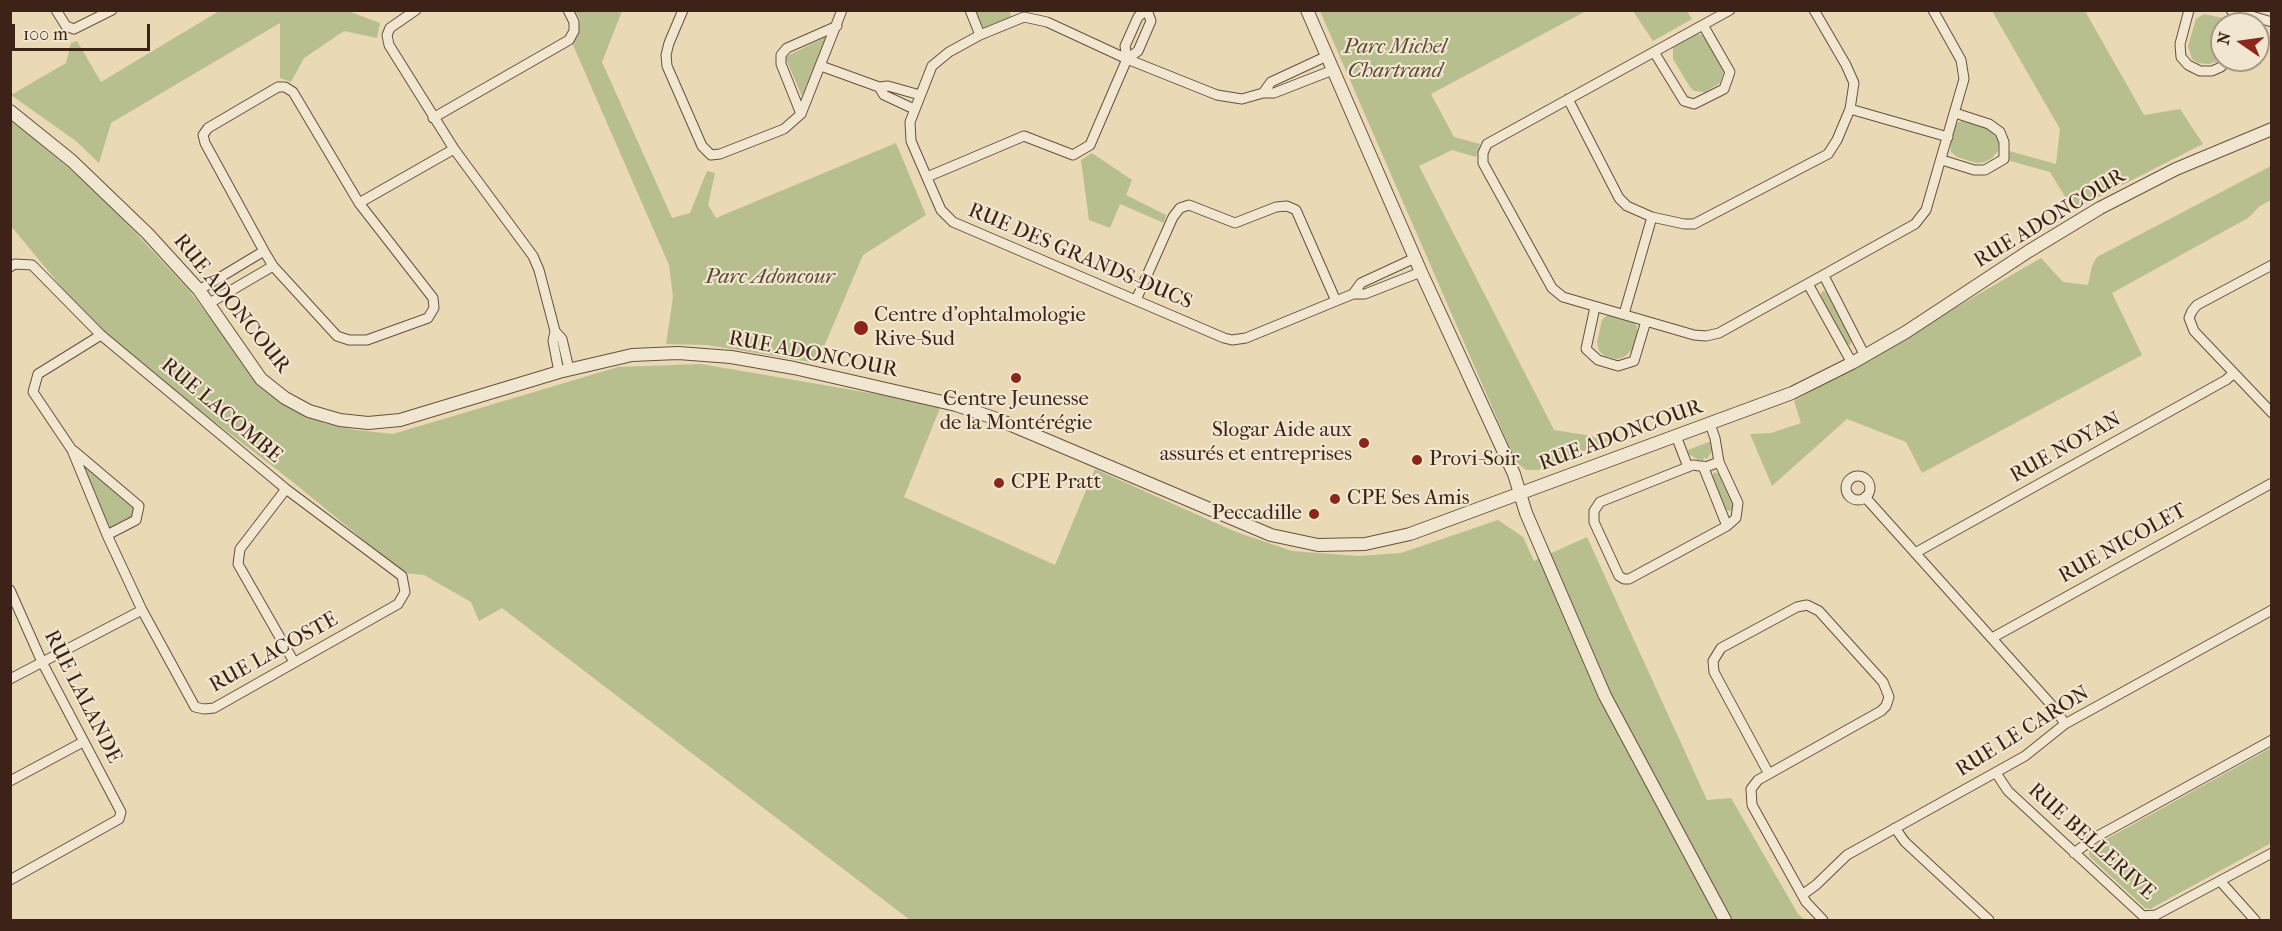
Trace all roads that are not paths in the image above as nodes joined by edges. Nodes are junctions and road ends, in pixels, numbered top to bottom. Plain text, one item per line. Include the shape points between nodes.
1 (56, 10) edge
2 (112, 10) edge
3 (416, 10) edge
4 (568, 10) edge
5 (683, 10) edge
6 (842, 10) edge
7 (970, 10) edge
8 (1009, 10) edge
9 (1146, 10) edge
10 (1307, 10) edge
11 (1730, 10) edge
12 (1814, 10) edge
13 (1933, 10) edge
14 (2189, 10) edge
15 (2234, 11) edge
16 (1013, 21) junction
17 (2271, 22) edge
18 (1703, 25) junction
19 (837, 26) junction
20 (980, 35) junction
21 (1654, 52) junction
22 (1327, 56) junction
23 (1127, 59) junction
24 (821, 66) junction
25 (1333, 70) junction
26 (2210, 71) edge
27 (879, 87) junction
28 (1263, 93) junction
29 (920, 95) junction
30 (1568, 99) junction
31 (1850, 109) junction
32 (914, 110) junction
33 (10, 111) edge
34 (1955, 113) junction
35 (801, 114) junction
36 (434, 118) junction
37 (2271, 129) edge
38 (1948, 137) junction
39 (454, 149) junction
40 (1942, 160) junction
41 (927, 177) junction
42 (359, 203) junction
43 (1652, 217) junction
44 (264, 251) junction
45 (1415, 258) junction
46 (2271, 265) edge
47 (273, 266) junction
48 (10, 267) edge
49 (1422, 272) junction
50 (1824, 276) junction
51 (1808, 284) junction
52 (199, 290) junction
53 (1353, 294) junction
54 (1136, 300) junction
55 (1336, 301) junction
56 (208, 304) junction
57 (1595, 307) junction
58 (1624, 314) junction
59 (1646, 321) junction
60 (101, 334) junction
61 (1865, 356) junction
62 (1852, 363) junction
63 (564, 370) junction
64 (2234, 373) junction
65 (2271, 413) edge
66 (1710, 424) junction
67 (1676, 436) junction
68 (72, 450) junction
69 (1719, 462) junction
70 (1703, 466) junction
71 (1688, 467) junction
72 (2271, 483) edge
73 (286, 489) junction
74 (1520, 494) junction
75 (1866, 497) dead end
76 (1727, 526) junction
77 (107, 535) junction
78 (1915, 553) junction
79 (10, 590) edge
80 (405, 592) joint
81 (142, 610) junction
82 (2271, 610) edge
83 (1992, 638) junction
84 (42, 662) junction
85 (294, 662) junction
86 (10, 679) edge
87 (2065, 724) junction
88 (2271, 740) edge
89 (83, 742) junction
90 (1996, 773) junction
91 (1770, 774) junction
92 (10, 781) edge
93 (1895, 828) junction
94 (2074, 853) junction
95 (2271, 853) edge
96 (10, 880) edge
97 (2220, 881) junction
98 (1802, 895) junction
99 (1725, 921) edge
100 (1823, 921) edge
101 (1989, 921) edge
102 (2254, 921) edge

1 - 2 street via 66,26 74,29
3 - 36 street via 394,23 387,35 389,45
4 - 36 street via 574,22 569,40
5 - 35 street via 669,43 667,66 702,146 711,155 784,129
6 - 19 street
7 - 20 street
8 - 16 street
9 - 23 street via 1138,17 1125,46
9 - 23 street via 1151,21 1138,51
10 - 22 street
11 - 18 street
12 - 31 street via 1854,83
13 - 34 street via 1961,60 1964,79
14 - 26 street via 2180,44 2181,57 2200,71
15 - 17 street
16 - 20 street, RUE DES GRANDS-DUCS
16 - 23 street, RUE DES GRANDS-DUCS via 1024,17 1041,20
18 - 21 street
18 - 21 street via 1730,72 1724,88 1694,104 1684,101
19 - 24 street
19 - 35 street via 788,48 782,55 781,64
20 - 29 street, RUE DES GRANDS-DUCS via 932,66
21 - 30 street
22 - 25 street
22 - 28 street, RUE DES GRANDS-DUCS via 1271,82
23 - 28 street, RUE DES GRANDS-DUCS via 1217,95 1242,99
23 - 41 street via 1090,146 1073,156 1024,136
24 - 27 street
24 - 35 street
25 - 28 street, RUE DES GRANDS-DUCS via 1274,93
25 - 45 street
27 - 29 street
27 - 32 street via 884,95
29 - 32 street, RUE DES GRANDS-DUCS
30 - 43 street via 1619,198 1634,211
30 - 57 street via 1487,144 1483,163 1552,288 1563,297
31 - 38 street
31 - 43 street via 1828,154 1694,224
32 - 41 street, RUE DES GRANDS-DUCS via 911,141
33 - 52 street, RUE ADONCOUR via 72,161
34 - 38 street
34 - 40 street via 1989,124 2000,132 2004,159 1985,170
36 - 39 street
37 - 61 street, RUE ADONCOUR via 2176,169 2100,208
38 - 40 street
39 - 42 street
39 - 63 street via 533,255 555,331 553,341
40 - 50 street via 1926,210 1915,224
41 - 54 street, RUE DES GRANDS-DUCS via 941,210 952,222
42 - 44 street via 293,92 278,87 208,128 203,135
42 - 47 street via 433,298 434,308 428,318 367,340 337,336
43 - 58 street
44 - 47 street
44 - 52 street
45 - 49 street
45 - 53 street, RUE DES GRANDS-DUCS via 1361,283
46 - 64 street via 2197,305 2189,318 2194,331
47 - 56 street
48 - 60 street, RUE LACOMBE via 32,265
49 - 53 street, RUE DES GRANDS-DUCS via 1365,294
49 - 74 street
50 - 51 street
50 - 61 street
51 - 59 street via 1712,334 1694,335
51 - 62 street
52 - 56 street, RUE ADONCOUR
53 - 55 street, RUE DES GRANDS-DUCS
54 - 55 street, RUE DES GRANDS-DUCS via 1232,340 1246,338
54 - 55 street via 1173,217 1189,205 1235,223 1276,207 1296,210
56 - 63 street, RUE ADONCOUR via 261,379 309,411 340,420 400,420
57 - 58 street
57 - 59 street via 1586,349 1598,360 1618,366 1634,361
58 - 59 street
60 - 68 street, RUE LACOSTE via 38,374 33,392
60 - 73 street, RUE LACOMBE
61 - 62 street, RUE ADONCOUR
62 - 66 street, RUE ADONCOUR via 1792,393
63 - 74 street, RUE ADONCOUR via 632,355 712,355 795,368 956,405 997,418 1271,535 1318,545 1365,544 1410,534
64 - 65 street
64 - 78 street, RUE NOYAN
66 - 67 street, RUE ADONCOUR
66 - 69 street
67 - 71 street
67 - 74 street, RUE ADONCOUR
68 - 77 street, RUE LACOSTE
68 - 77 street, RUE LACOSTE via 139,506 136,520
69 - 70 street
69 - 76 street via 1738,507 1736,518
70 - 71 street
70 - 76 street
71 - 76 street via 1606,498 1596,507 1594,522 1617,574 1629,579
72 - 83 street, RUE NICOLET
73 - 80 street, RUE LACOMBE via 402,576
73 - 85 street via 240,549 238,564
74 - 99 street via 1609,705
75 - 78 street
77 - 81 street, RUE LACOSTE
78 - 83 street
79 - 84 street, RUE LALANDE
80 - 85 street, RUE LACOSTE via 398,604
81 - 84 street
81 - 85 street, RUE LACOSTE via 195,707 214,708
82 - 87 street, RUE LE CARON
83 - 87 street
84 - 86 street
84 - 89 street, RUE LALANDE
87 - 90 street, RUE LE CARON
88 - 94 street
89 - 92 street
89 - 96 street, RUE LALANDE via 121,812 119,819
90 - 93 street, RUE LE CARON
90 - 94 street, RUE BELLERIVE via 2008,791
91 - 91 street via 1881,711 1889,697 1875,673 1819,611 1807,605 1721,648 1713,661 1714,672
91 - 98 street via 1753,785 1750,799
93 - 98 street, RUE LE CARON via 1842,858
93 - 101 street
94 - 97 street, RUE BELLERIVE via 2147,917
95 - 97 street
97 - 102 street
98 - 100 street

